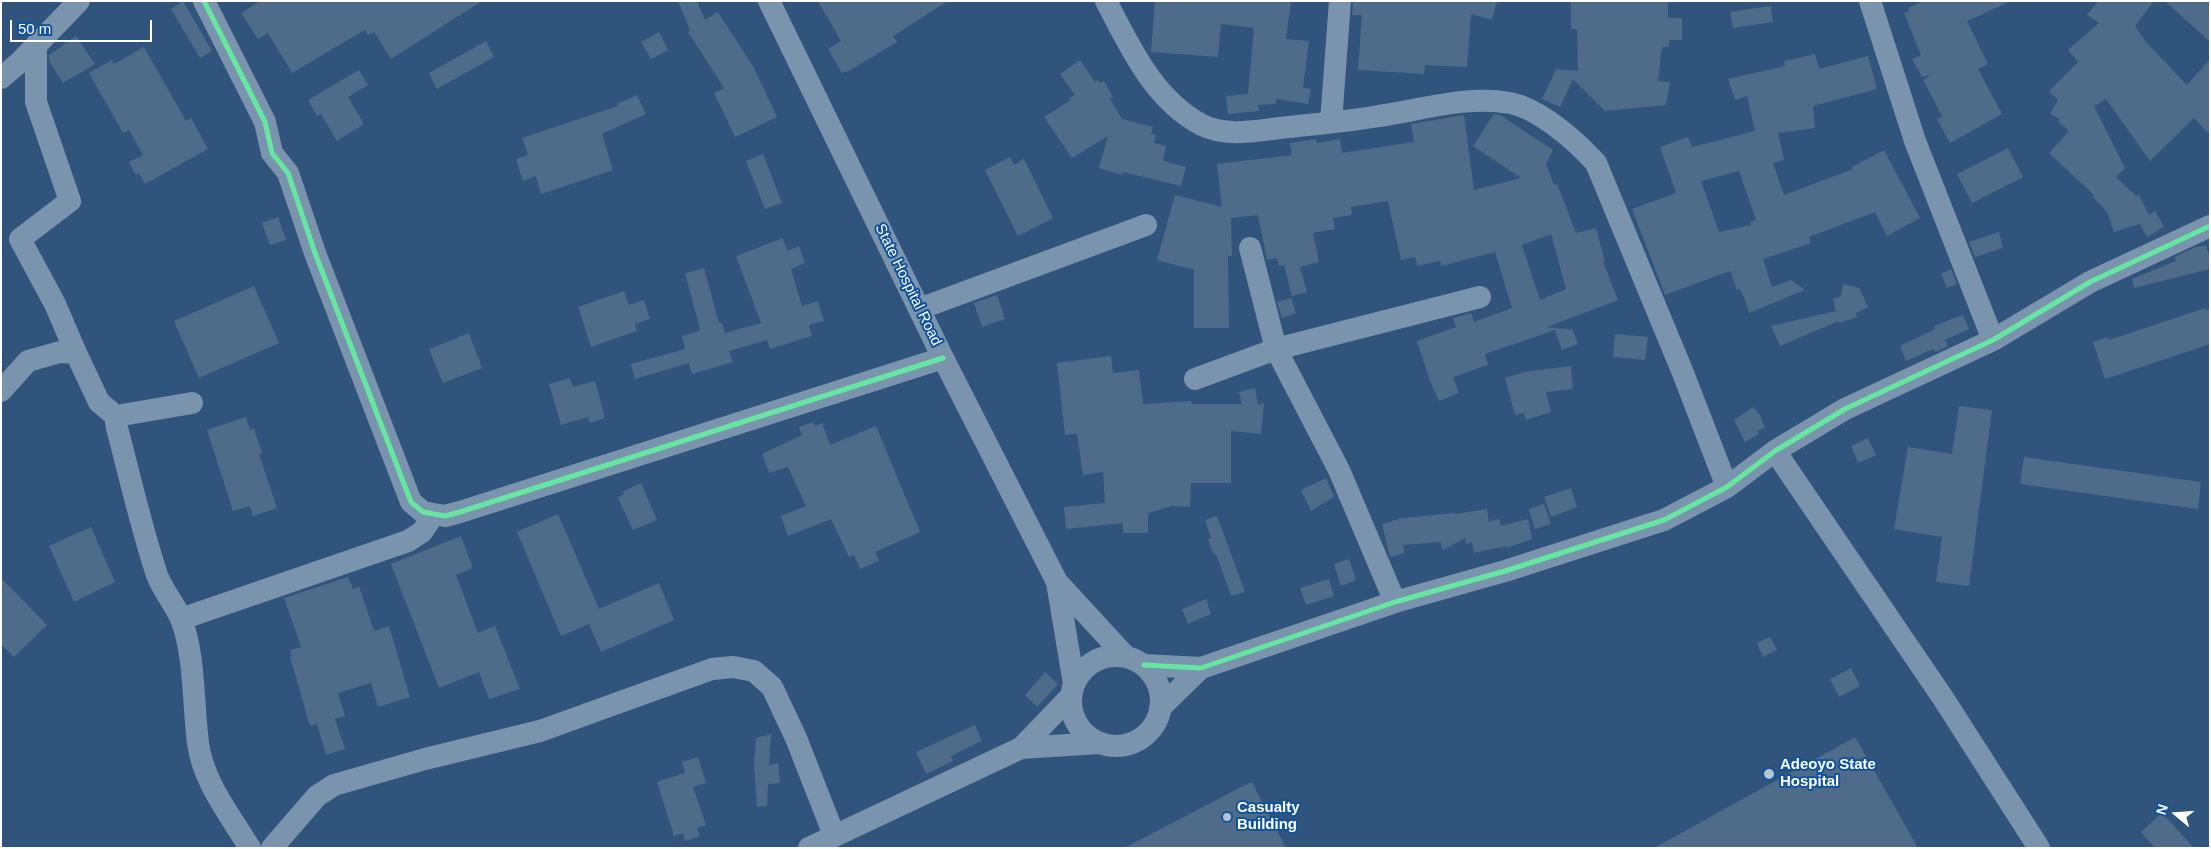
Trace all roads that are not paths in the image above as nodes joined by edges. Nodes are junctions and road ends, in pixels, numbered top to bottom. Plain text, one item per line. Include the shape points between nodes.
1 (79, 1) edge
2 (204, 1) edge
3 (769, 1) edge
4 (1106, 1) edge
5 (1340, 1) edge
6 (1870, 1) edge
7 (36, 45) junction
8 (1, 78) edge
9 (1330, 122) junction
10 (1146, 225) dead end
11 (2210, 226) edge
12 (1250, 248) dead end
13 (1480, 297) dead end
14 (919, 309) junction
15 (1993, 340) junction
16 (1276, 350) junction
17 (76, 353) junction
18 (943, 358) junction
19 (1195, 379) dead end
20 (1, 391) edge
21 (192, 403) dead end
22 (118, 418) junction
23 (1775, 451) junction
24 (1727, 487) junction
25 (434, 514) junction
26 (1057, 582) junction
27 (1394, 602) junction
28 (181, 619) junction
29 (1135, 661) junction
30 (1201, 668) junction
31 (1073, 690) junction
32 (1160, 708) junction
33 (1099, 743) junction
34 (1021, 748) junction
35 (834, 835) junction
36 (250, 848) edge
37 (272, 848) edge
38 (809, 848) edge
39 (2039, 848) edge

1 - 7 street
2 - 25 street via 265,122 272,153 288,173 411,502 423,512
3 - 14 street, State Hospital Road
4 - 9 street via 1133,52 1162,95 1201,124 1216,131 1240,132
5 - 9 street
6 - 15 street via 1915,141
7 - 8 street
7 - 17 street via 36,102 70,201 20,239 55,304
9 - 24 street via 1486,101 1511,104 1535,113 1581,146 1596,163
10 - 14 street
11 - 15 street via 2090,282
12 - 16 street
13 - 16 street
14 - 18 street, State Hospital Road
15 - 23 street via 1845,409
16 - 19 street
16 - 27 street via 1338,470
17 - 20 street via 60,352 28,361
17 - 22 street via 99,402
18 - 25 street via 460,512 444,516
18 - 26 street, State Hospital Road
21 - 22 street
22 - 28 street via 117,428 136,505 158,576
23 - 24 street
23 - 39 street via 1948,706
24 - 27 street via 1664,520
25 - 28 street via 422,532 408,542
26 - 29 street
26 - 31 street, State Hospital Road
27 - 30 street
28 - 36 street via 203,764 216,794
29 - 30 street
29 - 31 street via 1114,656 1101,658 1080,673
29 - 32 street via 1152,674 1158,684
30 - 32 street
31 - 33 street via 1071,708 1077,724
31 - 34 street
32 - 33 street via 1151,729 1133,743 1110,746
33 - 34 street
34 - 35 street
35 - 37 street via 796,738 772,688 754,671 733,667 712,669 540,731 425,758 334,785 317,796
35 - 38 street

